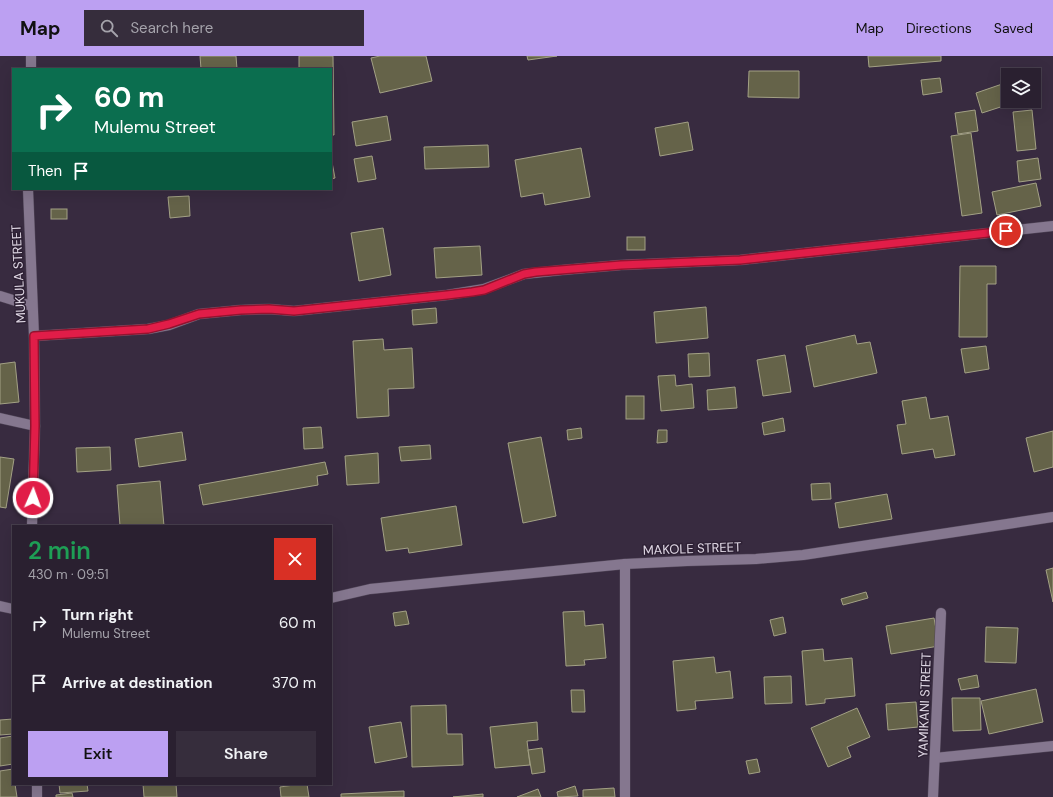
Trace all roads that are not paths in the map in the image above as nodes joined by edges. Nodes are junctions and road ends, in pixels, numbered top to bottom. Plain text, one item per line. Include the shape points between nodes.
1 (31, 56) edge
2 (31, 68) edge
3 (28, 190) edge
4 (1053, 226) edge
5 (0, 296) edge
6 (32, 306) junction
7 (34, 336) junction
8 (0, 418) edge
9 (35, 426) junction
10 (1053, 517) edge
11 (32, 525) edge
12 (625, 564) junction
13 (332, 598) edge
14 (0, 606) edge
15 (12, 609) edge
16 (941, 613) dead end
17 (1053, 746) edge
18 (935, 758) junction
19 (36, 785) edge
20 (37, 797) edge
21 (625, 797) edge
22 (933, 797) edge

1 - 2 street
3 - 6 street, MUKULA STREET
4 - 7 street via 740,260 554,270 524,274 484,290 447,295 294,311 269,309 199,314 148,329
5 - 6 street
6 - 7 street, MUKULA STREET
7 - 9 street, MUKULA STREET
8 - 9 street
9 - 11 street, MUKULA STREET
10 - 12 street, MAKOLE STREET via 803,555
12 - 13 street, MAKOLE STREET via 370,589
12 - 21 street
14 - 15 street
16 - 18 street, YAMIKANI STREET
17 - 18 street
18 - 22 street, YAMIKANI STREET
19 - 20 street

